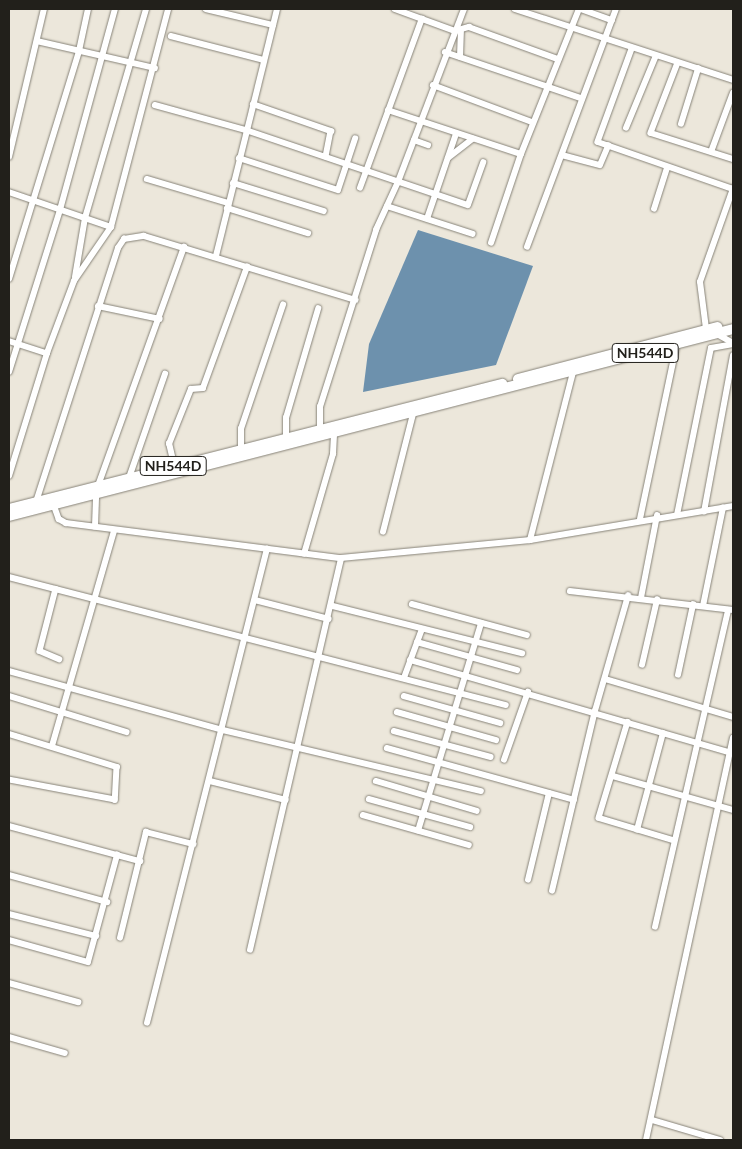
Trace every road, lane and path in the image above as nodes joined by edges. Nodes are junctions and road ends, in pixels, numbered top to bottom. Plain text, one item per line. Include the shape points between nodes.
1 (44, 9) edge
2 (88, 9) edge
3 (114, 9) edge
4 (146, 9) edge
5 (168, 9) edge
6 (206, 9) edge
7 (277, 9) edge
8 (395, 9) edge
9 (464, 9) edge
10 (515, 9) edge
11 (580, 9) edge
12 (616, 9) edge
13 (422, 19) junction
14 (612, 20) junction
15 (273, 25) junction
16 (572, 28) junction
17 (458, 32) junction
18 (171, 36) dead end
19 (605, 40) junction
20 (36, 41) junction
21 (632, 49) junction
22 (79, 51) junction
23 (445, 52) junction
24 (103, 57) junction
25 (460, 58) junction
26 (558, 58) junction
27 (655, 58) junction
28 (264, 60) junction
29 (131, 63) junction
30 (678, 63) junction
31 (155, 68) junction
32 (698, 69) junction
33 (733, 80) edge
34 (433, 85) junction
35 (547, 86) junction
36 (733, 93) edge
37 (581, 98) junction
38 (253, 104) junction
39 (155, 105) dead end
40 (388, 110) junction
41 (420, 121) junction
42 (532, 122) junction
43 (681, 124) dead end
44 (626, 128) dead end
45 (246, 130) junction
46 (456, 134) junction
47 (355, 139) dead end
48 (472, 139) junction
49 (414, 140) junction
50 (428, 145) dead end
51 (608, 146) junction
52 (711, 152) junction
53 (521, 154) junction
54 (562, 155) junction
55 (9, 157) edge
56 (326, 157) junction
57 (239, 158) junction
58 (446, 159) junction
59 (733, 159) edge
60 (483, 163) dead end
61 (346, 164) junction
62 (667, 168) junction
63 (366, 171) junction
64 (147, 180) dead end
65 (398, 182) junction
66 (233, 183) junction
67 (360, 188) dead end
68 (733, 189) edge
69 (9, 192) edge
70 (435, 194) junction
71 (35, 201) junction
72 (227, 206) junction
73 (387, 206) junction
74 (654, 209) dead end
75 (60, 210) junction
76 (324, 210) dead end
77 (85, 218) junction
78 (427, 219) junction
79 (111, 227) junction
80 (308, 233) dead end
81 (473, 234) dead end
82 (491, 243) dead end
83 (184, 247) junction
84 (527, 247) dead end
85 (216, 256) junction
86 (247, 267) junction
87 (9, 279) edge
88 (74, 281) junction
89 (356, 300) junction
90 (282, 305) dead end
91 (98, 306) junction
92 (318, 309) dead end
93 (160, 319) junction
94 (733, 323) edge
95 (706, 329) junction
96 (733, 329) edge
97 (716, 334) junction
98 (9, 341) edge
99 (733, 343) edge
100 (17, 344) junction
101 (677, 344) junction
102 (47, 353) junction
103 (733, 356) edge
104 (9, 372) edge
105 (573, 372) junction
106 (165, 374) dead end
107 (413, 414) junction
108 (320, 428) junction
109 (334, 433) junction
110 (286, 436) junction
111 (241, 448) junction
112 (174, 466) junction
113 (9, 476) edge
114 (129, 478) junction
115 (97, 490) junction
116 (36, 502) junction
117 (54, 505) junction
118 (733, 506) edge
119 (723, 508) junction
120 (9, 509) edge
121 (704, 512) junction
122 (677, 515) junction
123 (9, 516) edge
124 (657, 516) junction
125 (640, 519) junction
126 (95, 527) junction
127 (114, 531) junction
128 (383, 532) dead end
129 (530, 540) junction
130 (267, 549) junction
131 (304, 554) junction
132 (341, 558) junction
133 (9, 577) edge
134 (56, 589) junction
135 (570, 591) dead end
136 (628, 596) junction
137 (641, 598) junction
138 (95, 599) junction
139 (255, 600) junction
140 (657, 600) junction
141 (412, 604) dead end
142 (693, 605) junction
143 (333, 606) junction
144 (703, 606) junction
145 (730, 610) edge
146 (329, 619) junction
147 (481, 622) junction
148 (422, 629) junction
149 (527, 635) dead end
150 (244, 638) junction
151 (475, 638) junction
152 (417, 642) junction
153 (522, 653) dead end
154 (470, 656) junction
155 (319, 657) junction
156 (59, 659) dead end
157 (410, 660) junction
158 (642, 665) dead end
159 (517, 670) dead end
160 (9, 671) edge
161 (464, 674) junction
162 (678, 675) dead end
163 (404, 678) junction
164 (605, 679) junction
165 (71, 688) junction
166 (459, 692) junction
167 (528, 692) junction
168 (9, 696) edge
169 (404, 696) dead end
170 (506, 705) dead end
171 (454, 710) junction
172 (705, 710) junction
173 (595, 711) junction
174 (397, 712) dead end
175 (64, 713) junction
176 (733, 716) edge
177 (628, 722) junction
178 (500, 723) dead end
179 (448, 727) junction
180 (223, 730) junction
181 (394, 731) dead end
182 (127, 732) dead end
183 (663, 733) junction
184 (9, 734) edge
185 (733, 738) edge
186 (496, 740) dead end
187 (443, 744) junction
188 (697, 744) junction
189 (52, 746) junction
190 (298, 748) junction
191 (387, 748) dead end
192 (732, 752) edge
193 (491, 757) dead end
194 (504, 760) dead end
195 (438, 761) junction
196 (613, 776) junction
197 (434, 779) junction
198 (9, 780) edge
199 (210, 781) junction
200 (376, 782) dead end
201 (648, 788) junction
202 (481, 792) dead end
203 (549, 793) junction
204 (428, 796) junction
205 (684, 798) junction
206 (369, 799) dead end
207 (286, 800) junction
208 (574, 800) junction
209 (720, 807) junction
210 (733, 810) edge
211 (477, 811) dead end
212 (423, 813) junction
213 (363, 815) dead end
214 (9, 826) edge
215 (470, 827) dead end
216 (418, 830) junction
217 (637, 830) junction
218 (673, 840) junction
219 (193, 844) junction
220 (469, 845) dead end
221 (117, 855) junction
222 (140, 861) junction
223 (9, 875) edge
224 (528, 880) dead end
225 (552, 891) dead end
226 (107, 902) junction
227 (9, 914) edge
228 (655, 927) dead end
229 (96, 936) junction
230 (120, 938) dead end
231 (9, 940) edge
232 (250, 950) dead end
233 (9, 983) edge
234 (78, 1002) dead end
235 (147, 1023) dead end
236 (9, 1037) edge
237 (65, 1053) dead end
238 (652, 1120) junction
239 (691, 1132) junction
240 (646, 1140) edge
241 (688, 1140) edge
242 (720, 1140) edge

1 - 20 street
2 - 22 street
3 - 24 street
4 - 29 street
5 - 31 street
6 - 15 street
7 - 15 street
8 - 13 street
9 - 17 street
10 - 16 street
11 - 14 street
11 - 16 street
12 - 14 street
13 - 17 street
13 - 40 street
14 - 19 street
15 - 28 street
16 - 19 street
16 - 26 street
17 - 23 street
17 - 25 street
17 - 26 street via 469,27
18 - 28 street
19 - 21 street
19 - 37 street
20 - 22 street
20 - 55 street
21 - 27 street
21 - 51 street via 598,142
22 - 24 street
22 - 71 street
23 - 25 street
23 - 34 street
24 - 29 street
24 - 75 street
25 - 35 street
26 - 35 street
27 - 30 street
27 - 44 street
28 - 38 street
29 - 31 street
29 - 77 street
30 - 32 street
30 - 52 street via 651,132
31 - 79 street
32 - 33 street
32 - 43 street
34 - 41 street
34 - 42 street
35 - 37 street
35 - 42 street
36 - 52 street
37 - 54 street
38 - 45 street
38 - 56 street via 331,131
39 - 45 street
40 - 41 street
40 - 63 street
41 - 46 street
41 - 49 street
42 - 53 street
45 - 56 street
45 - 57 street
46 - 48 street
46 - 58 street
47 - 61 street
48 - 53 street
48 - 58 street
49 - 50 street
49 - 65 street
51 - 54 street via 600,165
51 - 62 street
52 - 59 street
53 - 82 street
54 - 84 street
56 - 61 street
57 - 61 street via 338,190
57 - 66 street
58 - 70 street
60 - 70 street via 468,205
61 - 63 street
62 - 68 street
62 - 74 street
63 - 65 street
63 - 67 street
64 - 72 street
65 - 70 street
65 - 73 street
66 - 72 street
66 - 76 street
68 - 95 street via 700,282
69 - 71 street
70 - 78 street
71 - 75 street
71 - 87 street
72 - 80 street
72 - 85 street
73 - 78 street
73 - 89 street via 376,230
75 - 77 street
75 - 100 street
77 - 79 street
77 - 88 street
78 - 81 street
79 - 88 street
83 - 85 street
83 - 91 street via 144,236 124,239
83 - 93 street
85 - 86 street
86 - 89 street
86 - 112 street via 203,388 191,389 169,444
88 - 102 street
89 - 108 street via 320,407
90 - 111 street via 241,429
91 - 93 street
91 - 116 street
92 - 110 street via 286,418
93 - 115 street
94 - 95 highway, NH544D
95 - 108 highway, NH544D
96 - 97 highway, NH544D
97 - 99 street
97 - 101 highway, NH544D
98 - 100 street
99 - 122 street via 711,348
100 - 102 street
100 - 104 street
101 - 105 highway, NH544D
101 - 125 street
102 - 113 street
103 - 121 street
105 - 107 highway, NH544D
105 - 129 street
106 - 114 street
107 - 109 highway, NH544D
107 - 128 street
108 - 110 highway, NH544D
109 - 115 highway, NH544D
109 - 131 street via 333,454
110 - 111 highway, NH544D
111 - 112 highway, NH544D
112 - 114 highway, NH544D
114 - 115 highway, NH544D
115 - 116 highway, NH544D
115 - 117 highway, NH544D
115 - 126 street
116 - 120 highway, NH544D
117 - 123 highway, NH544D
117 - 126 street via 62,522
118 - 119 street
119 - 121 street
119 - 144 street
121 - 122 street
122 - 124 street
124 - 125 street
124 - 137 street
125 - 129 street
126 - 127 street
127 - 130 street
127 - 138 street
129 - 132 street
130 - 131 street
130 - 139 street
131 - 132 street
132 - 143 street
133 - 134 street
134 - 138 street
134 - 156 street via 40,651
135 - 136 street
136 - 137 street
136 - 164 street
137 - 140 street
138 - 150 street
138 - 165 street
139 - 146 street
139 - 150 street
140 - 142 street
140 - 158 street
141 - 147 street
142 - 144 street
142 - 162 street
143 - 146 street
143 - 148 street
144 - 145 street
145 - 172 street
146 - 155 street
147 - 149 street
147 - 151 street
148 - 151 street
148 - 152 street
150 - 155 street
150 - 180 street
151 - 153 street
151 - 154 street
152 - 154 street
152 - 157 street
154 - 159 street
154 - 161 street
155 - 163 street
155 - 190 street
157 - 161 street
157 - 163 street
160 - 165 street
161 - 166 street
161 - 167 street
163 - 166 street
164 - 172 street
164 - 173 street
165 - 175 street
165 - 180 street
166 - 170 street
166 - 171 street
167 - 173 street
167 - 194 street
168 - 175 street
169 - 171 street
171 - 178 street
171 - 179 street
172 - 176 street
172 - 188 street
173 - 177 street
173 - 208 street
174 - 179 street
175 - 182 street
175 - 189 street
177 - 183 street
177 - 196 street
179 - 186 street
179 - 187 street
180 - 190 street
180 - 199 street
181 - 187 street
183 - 188 street
183 - 201 street
184 - 189 street
185 - 192 street
187 - 193 street
187 - 195 street
188 - 192 street
188 - 205 street
189 - 198 street via 117,767 115,800
190 - 197 street
190 - 207 street
191 - 195 street
192 - 209 street
195 - 197 street
195 - 203 street
196 - 201 street
196 - 217 street via 599,818
197 - 202 street
197 - 204 street
199 - 207 street
199 - 219 street
200 - 204 street
201 - 205 street
201 - 217 street
203 - 208 street
203 - 224 street
204 - 211 street
204 - 212 street
205 - 209 street
205 - 218 street
206 - 212 street
207 - 232 street
208 - 225 street
209 - 210 street
209 - 238 street
212 - 215 street
212 - 216 street
213 - 216 street
214 - 221 street
216 - 220 street
217 - 218 street
218 - 228 street
219 - 222 street via 146,832
219 - 235 street
221 - 222 street
221 - 226 street
222 - 230 street
223 - 226 street
226 - 229 street
227 - 229 street
229 - 231 street via 88,962
233 - 234 street
236 - 237 street
238 - 239 street
238 - 240 street
239 - 241 street
239 - 242 street

